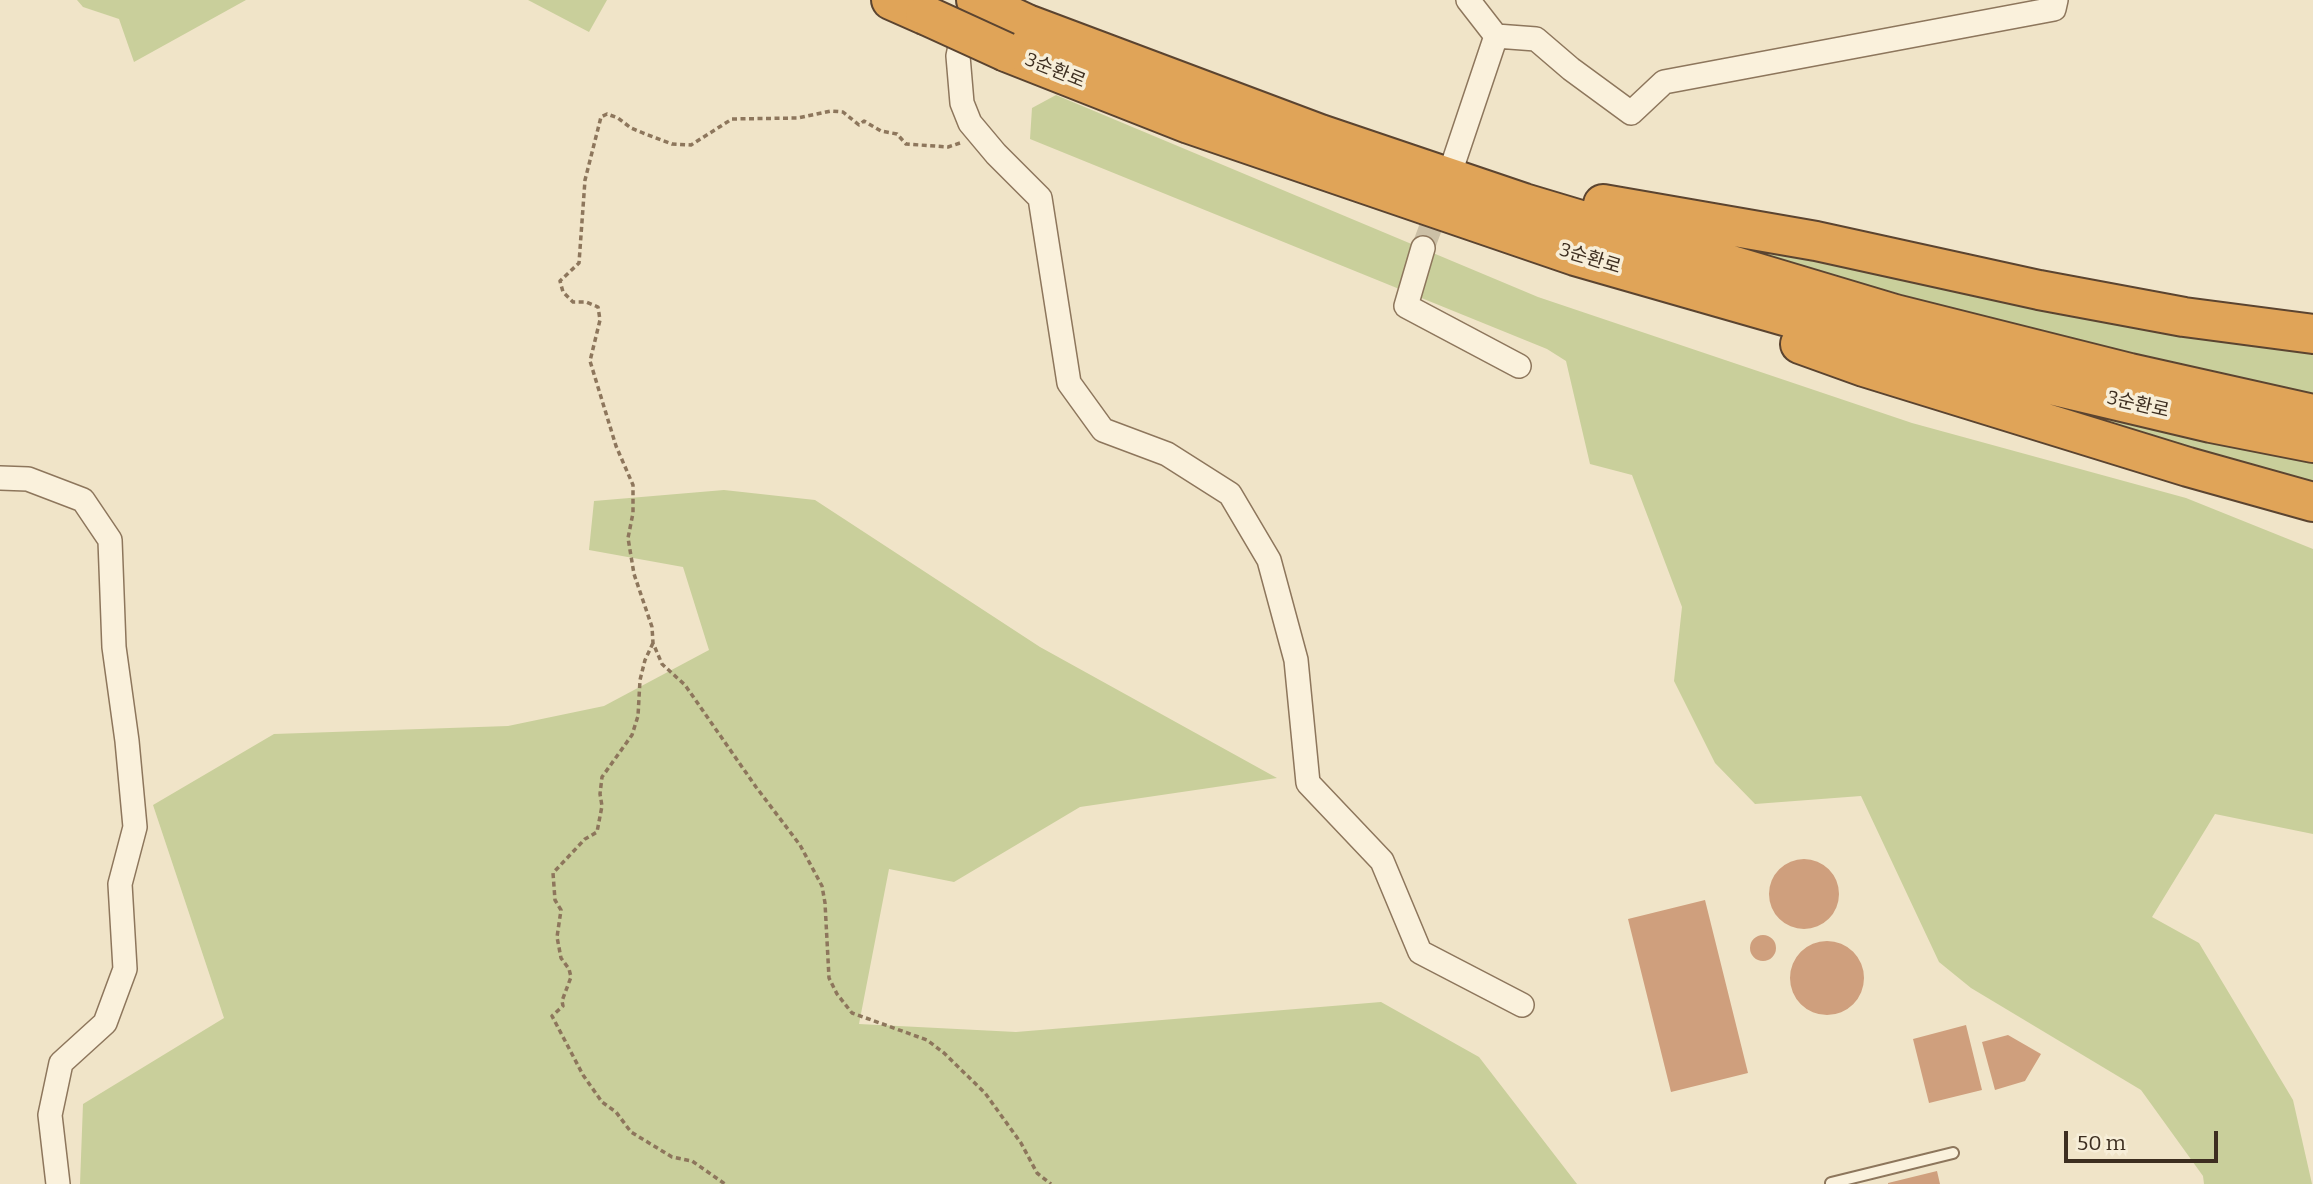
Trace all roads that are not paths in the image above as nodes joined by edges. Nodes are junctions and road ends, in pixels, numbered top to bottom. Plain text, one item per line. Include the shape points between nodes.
1 (973, 0) edge
2 (1468, 0) edge
3 (2056, 0) edge
4 (908, 8) edge
5 (1496, 36) junction
6 (1017, 38) junction
7 (1285, 157) junction
8 (1444, 169) junction
9 (1423, 248) tunnel mouth
10 (2313, 334) edge
11 (1519, 366) dead end
12 (2313, 414) edge
13 (2313, 443) edge
14 (0, 478) edge
15 (2313, 502) edge
16 (1522, 1006) dead end
17 (1953, 1153) dead end
18 (1831, 1183) edge
19 (58, 1184) edge

1 - 6 highway, 3순환로
1 - 16 street via 958,56 961,103 970,123 1040,198 1069,383 1103,430 1167,454 1230,494 1269,560 1296,660 1308,783 1382,861 1420,952
2 - 5 street
3 - 5 street via 2054,9 1664,82 1631,113 1536,39
4 - 6 highway, 3순환로, bridge
5 - 8 street
6 - 7 highway, 3순환로 via 1189,124
6 - 8 highway, 3순환로
7 - 13 highway, 3순환로 via 1575,256 1903,349
7 - 15 highway via 1864,368
8 - 10 highway via 1816,241 2039,290 2184,317
8 - 12 highway, 3순환로 via 1524,203 1895,314
9 - 11 street via 1406,306
14 - 19 street via 28,479 83,500 110,541 114,647 135,827 120,884 125,969 105,1023 61,1063 50,1115
17 - 18 lane

